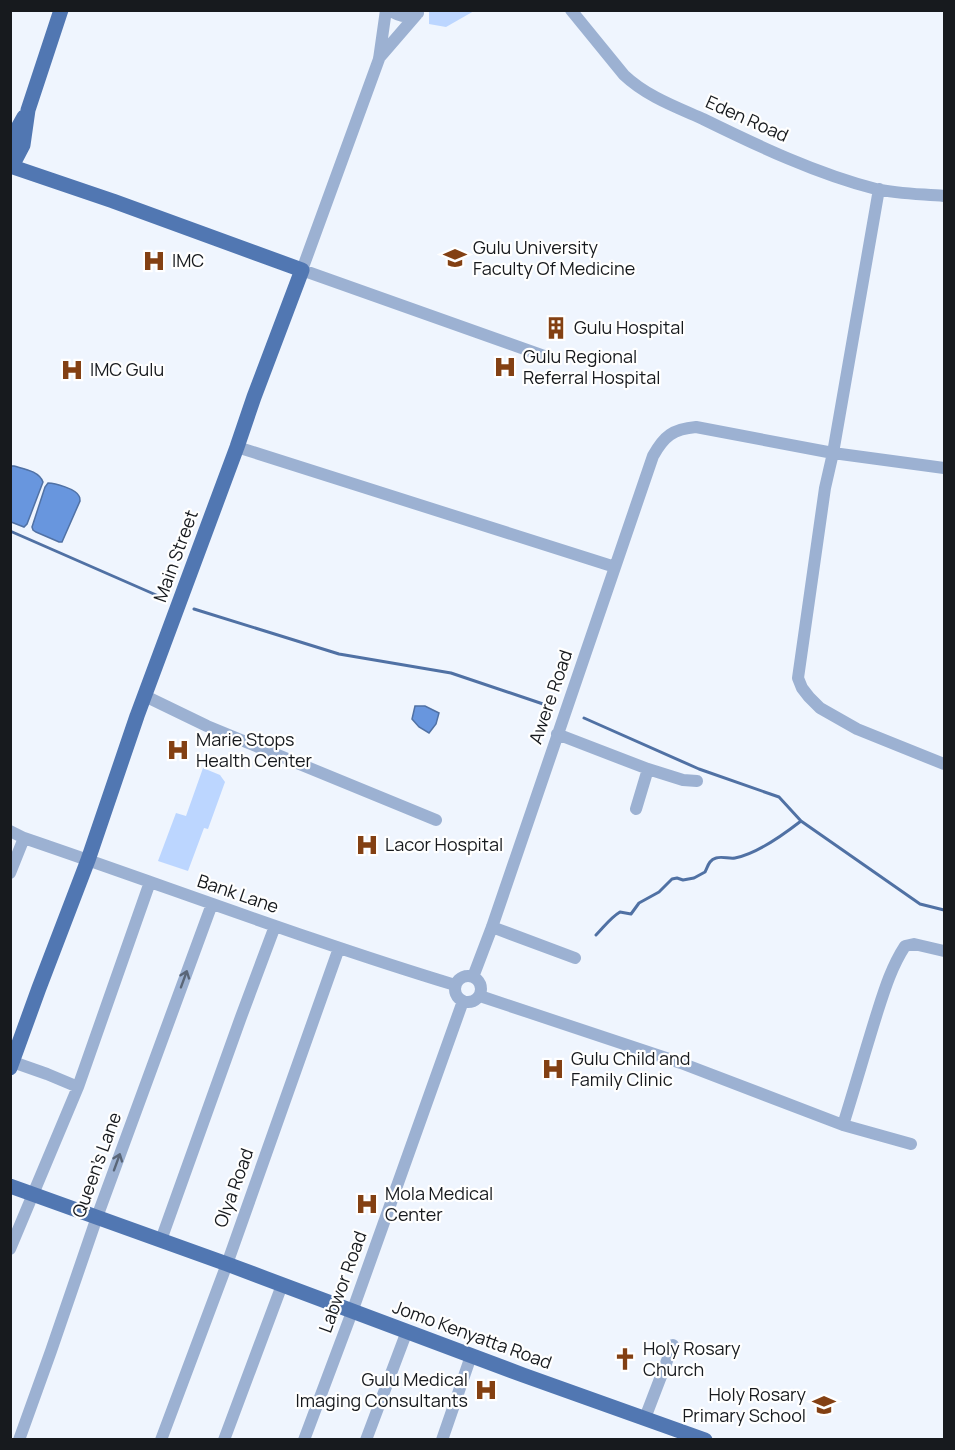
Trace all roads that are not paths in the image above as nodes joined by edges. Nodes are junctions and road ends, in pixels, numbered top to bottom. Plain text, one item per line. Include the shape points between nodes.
1 (61, 10) edge
2 (388, 10) edge
3 (571, 10) edge
4 (419, 12) edge
5 (378, 58) junction
6 (15, 140) edge
7 (11, 166) edge
8 (33, 174) junction
9 (879, 189) junction
10 (945, 196) edge
11 (302, 270) junction
12 (544, 356) dead end
13 (237, 447) junction
14 (833, 453) junction
15 (945, 468) edge
16 (615, 567) junction
17 (145, 696) junction
18 (557, 734) junction
19 (945, 764) edge
20 (648, 769) junction
21 (697, 781) dead end
22 (636, 809) dead end
23 (436, 820) dead end
24 (10, 831) edge
25 (24, 838) junction
26 (88, 860) junction
27 (10, 873) edge
28 (150, 882) junction
29 (212, 904) junction
30 (275, 926) junction
31 (492, 927) junction
32 (339, 948) junction
33 (945, 951) edge
34 (575, 958) dead end
35 (473, 977) junction
36 (455, 985) junction
37 (480, 996) junction
38 (463, 1001) junction
39 (11, 1064) edge
40 (78, 1087) junction
41 (843, 1125) junction
42 (911, 1144) dead end
43 (10, 1186) edge
44 (33, 1194) junction
45 (97, 1217) junction
46 (161, 1240) junction
47 (10, 1249) edge
48 (226, 1264) junction
49 (282, 1285) junction
50 (351, 1312) junction
51 (407, 1331) junction
52 (673, 1345) dead end
53 (471, 1356) junction
54 (645, 1418) junction
55 (19, 1440) edge
56 (161, 1440) edge
57 (224, 1440) edge
58 (304, 1440) edge
59 (366, 1440) edge
60 (442, 1440) edge
61 (705, 1440) edge

1 - 6 main road
2 - 4 street via 404,17
2 - 5 street
3 - 9 street, Eden Road via 624,75 650,94 752,143 845,180
4 - 5 street
5 - 11 street, Main Street
6 - 7 main road
6 - 8 main road
7 - 8 main road
8 - 11 main road
9 - 10 street, Eden Road
9 - 14 street
11 - 12 street
11 - 13 main road, Main Street
13 - 16 street
13 - 17 main road, Main Street
14 - 15 street
14 - 16 street, Awere Road via 696,427 670,434 653,456
14 - 19 street via 798,678 820,708 887,742
16 - 18 street, Awere Road
17 - 23 street via 207,726
17 - 26 main road, Main Street
18 - 20 street
18 - 31 street, Awere Road
20 - 21 street
20 - 22 street
24 - 25 street, Bank Lane
25 - 26 street, Bank Lane
25 - 27 street
26 - 28 street, Bank Lane
26 - 39 main road, Main Street
28 - 29 street, Bank Lane
28 - 40 street
29 - 30 street, Bank Lane
45 -> 29 street, Queen's Lane
30 - 32 street, Bank Lane
30 - 46 street
31 - 34 street
31 - 35 street, Awere Road
32 - 36 street, Bank Lane
32 - 48 street, Olya Road
33 - 41 street via 914,944 905,946 899,956 872,1026
35 - 36 street via 461,978
35 - 37 street via 481,986
36 - 38 street via 456,995
37 - 38 street via 473,1002
37 - 41 street via 681,1063
38 - 50 street, Labwor Road
39 - 40 street
40 - 44 street
41 - 42 street
43 - 44 main road, Jomo Kenyatta Road
44 - 45 main road, Jomo Kenyatta Road
44 - 47 street
45 - 46 main road, Jomo Kenyatta Road
45 - 55 street, Queen's Lane
46 - 48 main road, Jomo Kenyatta Road
48 - 49 main road, Jomo Kenyatta Road
48 - 56 street, Olya Road
49 - 50 main road, Jomo Kenyatta Road
49 - 57 street
50 - 51 main road, Jomo Kenyatta Road
50 - 58 street, Labwor Road
51 - 53 main road, Jomo Kenyatta Road
51 - 59 street
52 - 54 street
53 - 54 main road, Jomo Kenyatta Road
53 - 60 street
54 - 61 main road, Jomo Kenyatta Road

